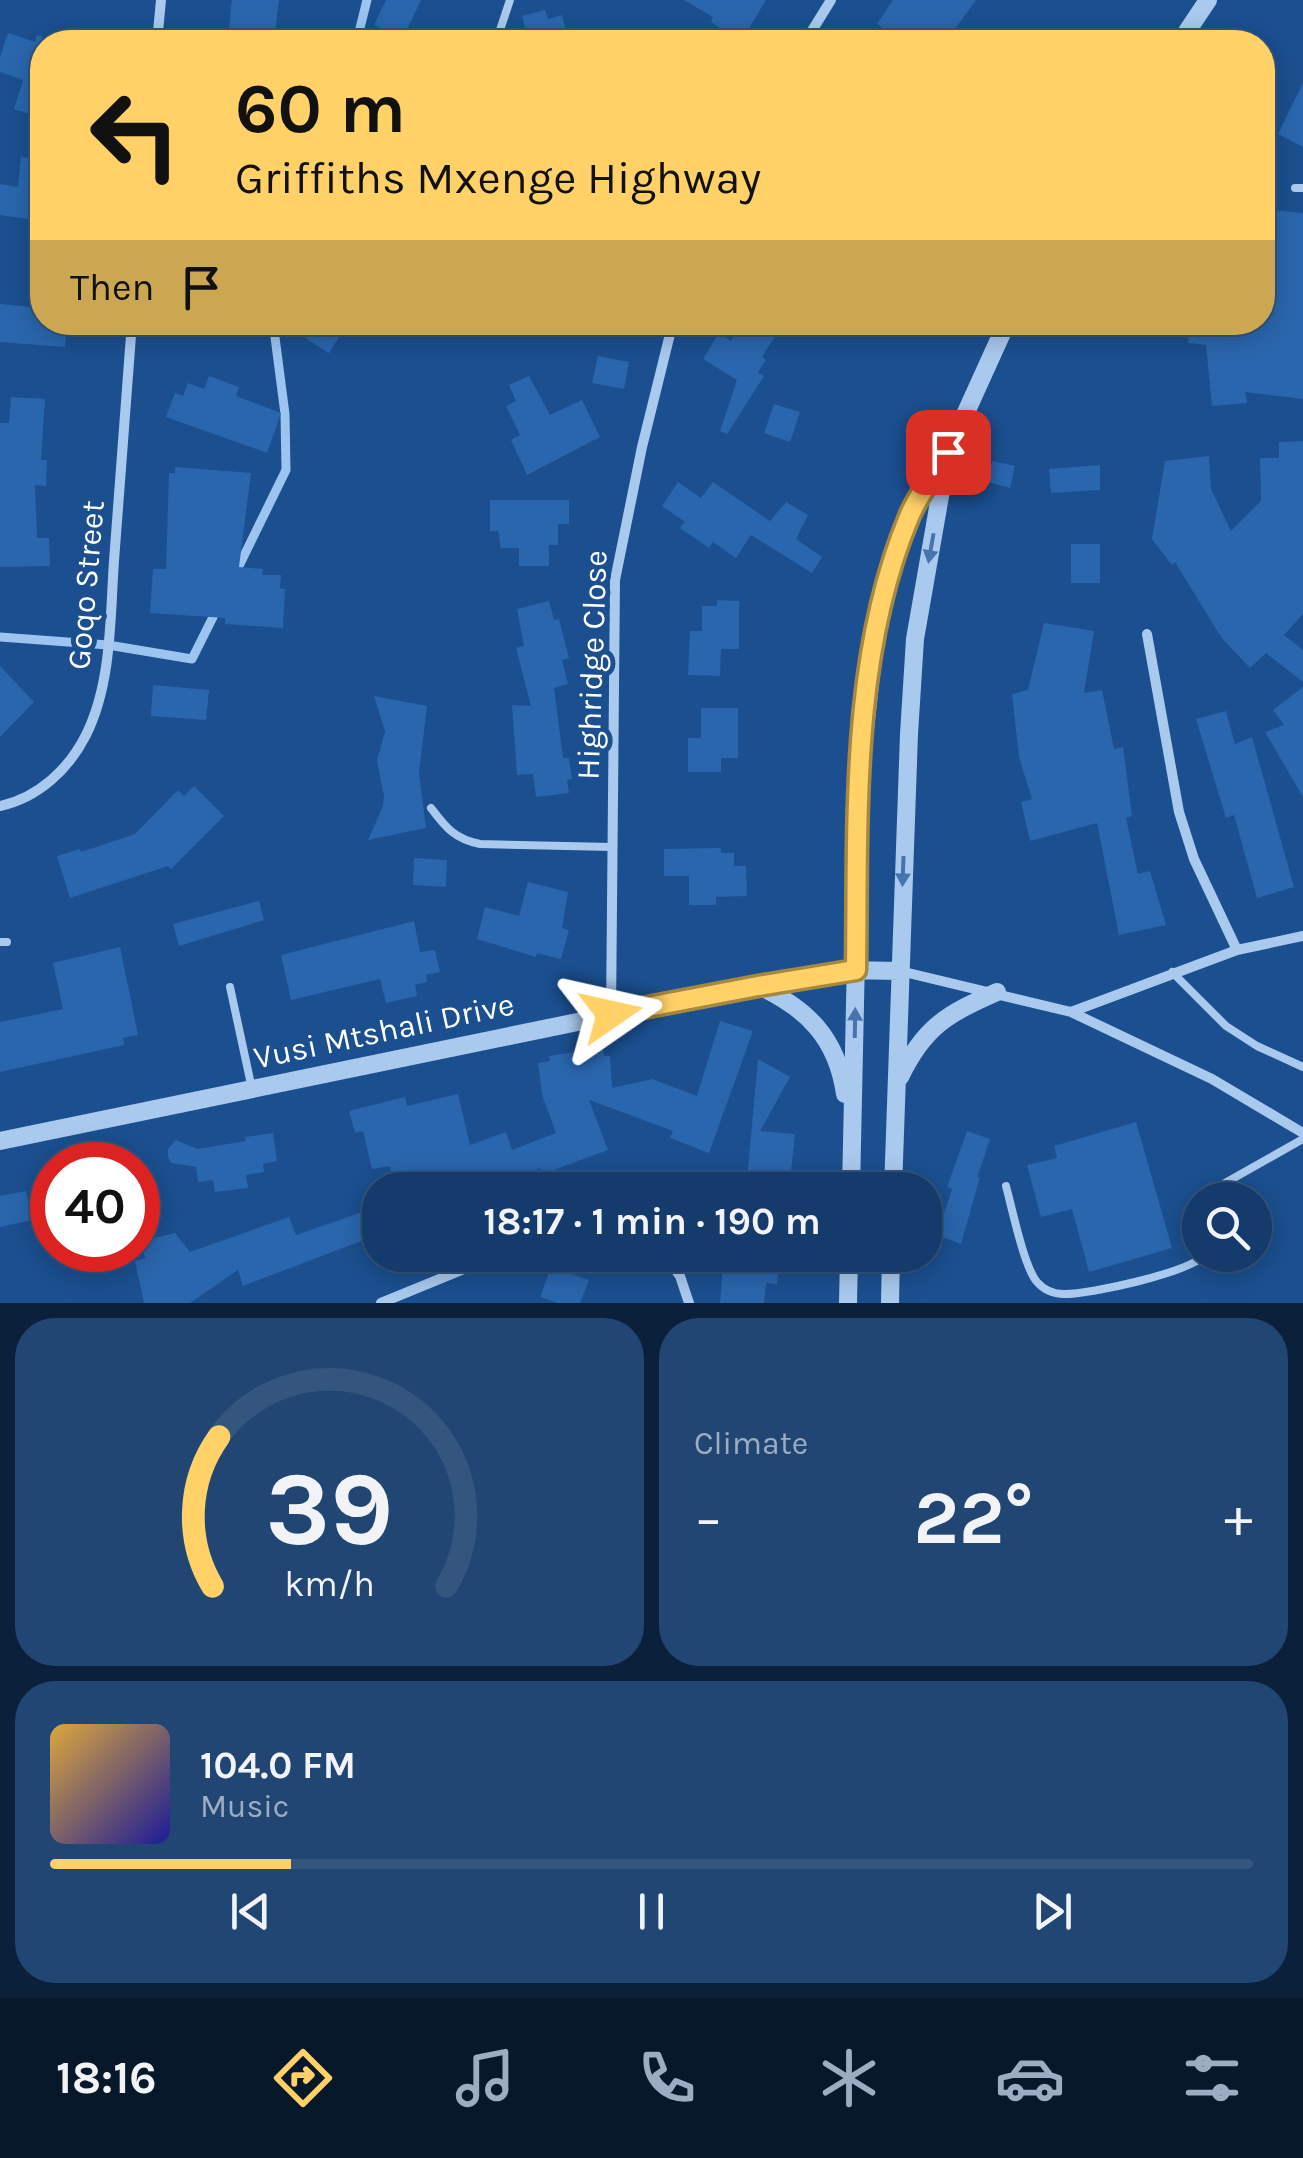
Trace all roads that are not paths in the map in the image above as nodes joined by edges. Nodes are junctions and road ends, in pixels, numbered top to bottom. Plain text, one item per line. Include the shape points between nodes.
1 (161, 0) edge
2 (510, 0) edge
3 (1208, 0) edge
4 (828, 1) edge
5 (157, 30) edge
6 (500, 30) edge
7 (812, 30) edge
8 (1188, 30) edge
9 (131, 335) edge
10 (670, 335) edge
11 (1001, 335) edge
12 (948, 452) junction
13 (1147, 634) dead end
14 (0, 806) edge
15 (431, 808) dead end
16 (612, 847) junction
17 (1303, 936) edge
18 (1237, 950) junction
19 (856, 970) junction
20 (900, 971) junction
21 (1172, 972) junction
22 (758, 986) junction
23 (230, 987) dead end
24 (996, 992) junction
25 (1071, 1012) junction
26 (611, 1014) junction
27 (1303, 1067) edge
28 (896, 1084) junction
29 (252, 1089) junction
30 (1303, 1136) edge
31 (0, 1141) edge
32 (852, 1144) junction
33 (851, 1172) edge
34 (894, 1172) edge
35 (1228, 1182) edge
36 (1006, 1186) dead end
37 (1182, 1267) edge
38 (457, 1272) edge
39 (677, 1272) edge
40 (849, 1272) edge
41 (891, 1272) edge
42 (382, 1303) edge
43 (689, 1303) edge
44 (848, 1303) edge
45 (890, 1303) edge

1 - 5 street
2 - 6 lane
3 - 8 street
4 - 7 street
9 - 14 street, Goqo Street via 100,699 64,769
10 - 16 street, Highridge Close via 615,580
11 - 12 street
12 - 19 street via 910,515 875,640 860,772
12 -> 20 street via 916,639
13 - 18 street via 1180,812 1194,859
15 - 16 lane via 464,841
16 - 26 street, Highridge Close
17 - 18 street
18 - 21 street
19 - 20 street, Vusi Mtshali Drive
19 - 22 street, Vusi Mtshali Drive
32 -> 19 street
20 - 24 street
20 - 28 street
21 - 25 street
21 - 27 lane via 1226,1026
22 - 26 street, Vusi Mtshali Drive
22 - 32 street via 788,999 822,1033 843,1080
23 - 29 lane
24 - 25 street
24 - 28 street via 932,1027
25 - 30 street via 1195,1070
26 - 29 street, Vusi Mtshali Drive
28 - 34 street
29 - 31 street, Vusi Mtshali Drive
30 - 35 lane
32 - 33 street
36 - 37 lane via 1030,1267 1050,1292 1106,1289
38 - 42 street
39 - 43 street
40 - 44 street
41 - 45 street

